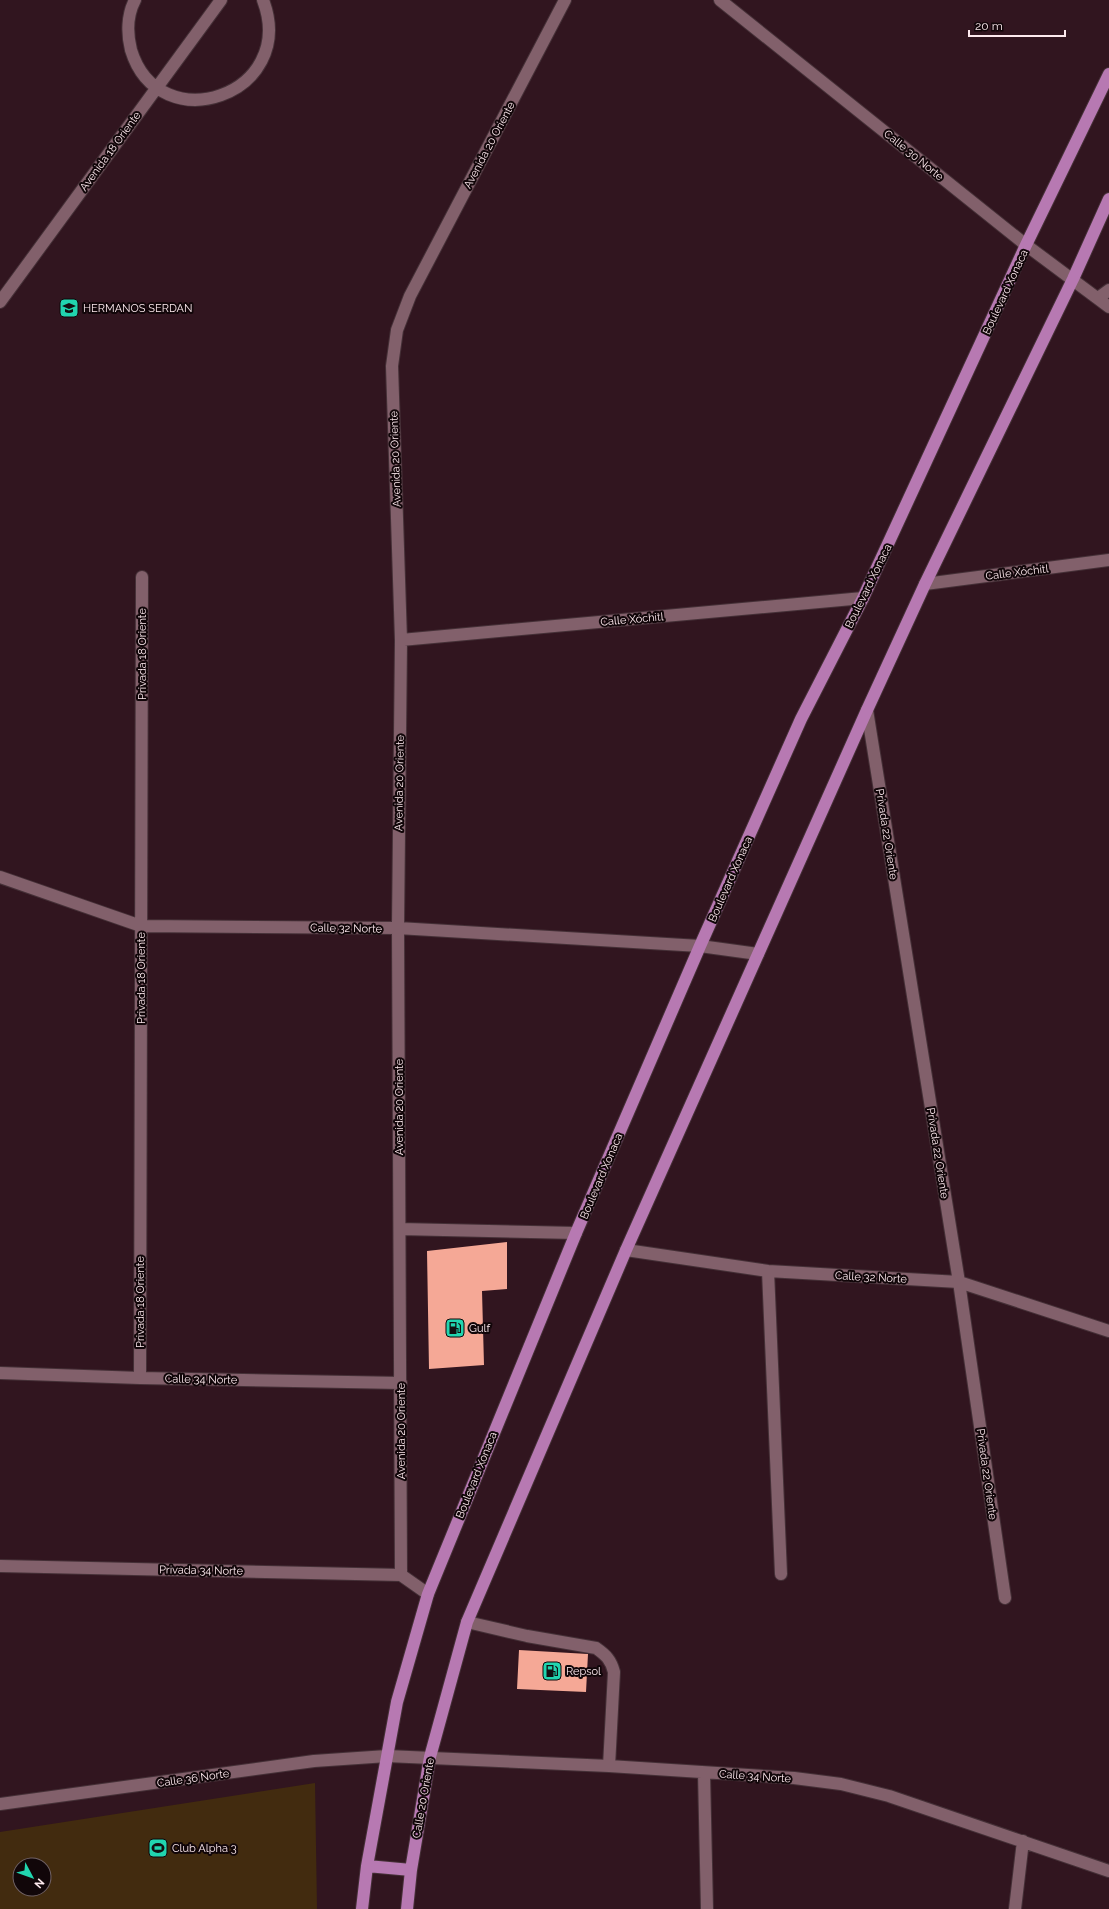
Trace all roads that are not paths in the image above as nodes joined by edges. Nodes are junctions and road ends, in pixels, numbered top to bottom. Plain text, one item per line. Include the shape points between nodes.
1 (135, 0) edge
2 (221, 0) edge
3 (263, 0) edge
4 (565, 0) edge
5 (720, 0) edge
6 (1109, 74) edge
7 (157, 87) junction
8 (1109, 199) edge
9 (1026, 245) junction
10 (1073, 280) junction
11 (1109, 290) edge
12 (1098, 298) junction
13 (0, 302) edge
14 (1109, 307) edge
15 (1109, 560) edge
16 (142, 577) dead end
17 (925, 584) junction
18 (863, 598) junction
19 (401, 640) junction
20 (866, 710) junction
21 (0, 877) edge
22 (141, 926) junction
23 (398, 928) junction
24 (700, 946) junction
25 (758, 954) junction
26 (400, 1229) junction
27 (576, 1233) junction
28 (626, 1250) junction
29 (768, 1271) junction
30 (959, 1282) junction
31 (1109, 1331) edge
32 (0, 1373) edge
33 (140, 1378) junction
34 (402, 1383) junction
35 (0, 1566) edge
36 (781, 1574) dead end
37 (401, 1575) junction
38 (428, 1594) junction
39 (1005, 1598) dead end
40 (467, 1622) junction
41 (388, 1756) junction
42 (430, 1757) junction
43 (609, 1766) junction
44 (704, 1773) junction
45 (0, 1804) edge
46 (1023, 1841) junction
47 (367, 1866) junction
48 (411, 1870) junction
49 (1109, 1871) edge
50 (362, 1909) edge
51 (407, 1909) edge
52 (707, 1909) edge
53 (1015, 1909) edge

1 - 7 street via 128,22 129,41 134,59
2 - 7 street, Avenida 18 Oriente
3 - 7 street via 268,18 269,37 256,71 243,84 227,94 210,99 191,100
4 - 19 street, Avenida 20 Oriente via 410,296 397,330 392,366
5 - 9 street, Calle 30 Norte
6 - 9 main road, Boulevard Xonaca
7 - 13 street, Avenida 18 Oriente
8 - 10 main road
9 - 10 street, Calle 30 Norte
9 - 18 main road, Boulevard Xonaca
10 - 12 street, Calle 30 Norte
10 - 17 main road
11 - 12 street
12 - 14 street, Calle 30 Norte
15 - 17 street, Calle Xóchitl
16 - 22 street, Privada 18 Oriente
17 - 20 main road
18 - 19 street, Calle Xóchitl
18 - 24 main road, Boulevard Xonaca via 801,719
19 - 23 street, Avenida 20 Oriente
20 - 25 main road
20 - 30 street, Privada 22 Oriente
21 - 22 street, Calle 32 Norte
22 - 23 street, Calle 32 Norte
22 - 33 street, Privada 18 Oriente
23 - 24 street, Calle 32 Norte
23 - 26 street, Avenida 20 Oriente
24 - 25 street, Calle 32 Norte
24 - 27 main road, Boulevard Xonaca
25 - 28 main road
26 - 27 street
26 - 34 street, Avenida 20 Oriente
27 - 38 main road, Boulevard Xonaca
28 - 29 street, Calle 32 Norte
28 - 40 main road
29 - 30 street, Calle 32 Norte
29 - 36 street
30 - 31 street, Calle 32 Norte
30 - 39 street, Privada 22 Oriente
32 - 33 street, Calle 34 Norte
33 - 34 street, Calle 34 Norte
34 - 37 street, Avenida 20 Oriente
35 - 37 street, Privada 34 Norte
37 - 38 street
38 - 41 main road, Boulevard Xonaca via 397,1702
40 - 42 main road, Calle 20 Oriente
40 - 43 street via 596,1648 605,1654 614,1672
41 - 42 street, Calle 34 Norte
41 - 45 street, Calle 36 Norte via 314,1761
41 - 47 main road
42 - 43 street, Calle 34 Norte
42 - 48 main road, Calle 20 Oriente
43 - 44 street, Calle 34 Norte
44 - 46 street, Calle 34 Norte via 794,1778 841,1784 889,1796
44 - 52 street
46 - 49 street, Calle 34 Norte
46 - 53 street
47 - 48 main road
47 - 50 main road
48 - 51 main road, Calle 20 Oriente

